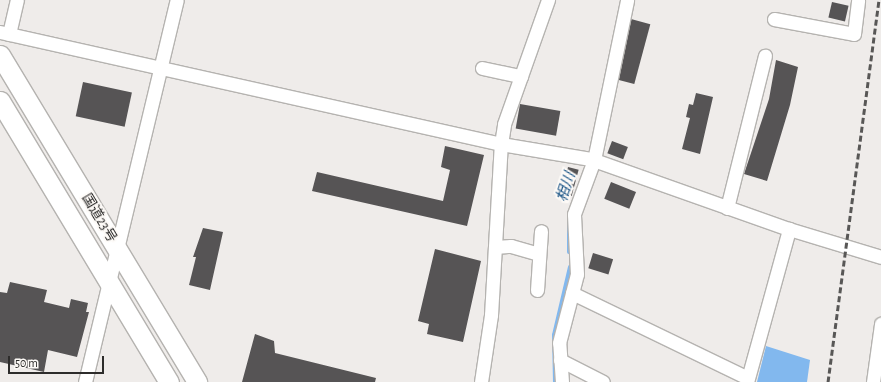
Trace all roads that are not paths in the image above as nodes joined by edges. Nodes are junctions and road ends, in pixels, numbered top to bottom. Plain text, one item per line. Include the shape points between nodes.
1 (17, 0) edge
2 (177, 0) edge
3 (548, 0) edge
4 (627, 0) edge
5 (858, 0) edge
6 (774, 19) dead end
7 (4, 33) edge
8 (0, 55) edge
9 (765, 56) dead end
10 (161, 68) junction
11 (482, 68) dead end
12 (521, 76) junction
13 (0, 101) edge
14 (500, 144) junction
15 (589, 158) junction
16 (727, 208) junction
17 (789, 229) junction
18 (541, 231) dead end
19 (495, 247) junction
20 (118, 249) junction
21 (539, 254) junction
22 (881, 257) edge
23 (109, 284) junction
24 (537, 290) dead end
25 (572, 293) junction
26 (881, 324) edge
27 (560, 360) junction
28 (747, 380) edge
29 (86, 382) edge
30 (169, 382) edge
31 (197, 382) edge
32 (481, 382) edge
33 (562, 382) edge
34 (603, 382) edge
35 (873, 382) edge

1 - 7 street
2 - 10 street
3 - 12 street
4 - 15 street
5 - 6 street via 854,34
7 - 10 street
8 - 20 highway, 国道23号
9 - 16 street
10 - 14 street
10 - 20 street
11 - 12 street
12 - 14 street via 504,124
13 - 23 highway, 国道23号
14 - 15 street
14 - 19 street
15 - 16 street via 671,183
15 - 25 street via 574,214 577,274
16 - 17 street
17 - 22 street
17 - 28 street
18 - 21 street
19 - 21 street via 511,246
19 - 32 street via 491,315
20 - 23 street
20 - 31 highway, 国道23号
21 - 24 street
23 - 29 street
23 - 30 highway, 国道23号
25 - 27 street via 561,333
25 - 28 street
26 - 35 street
27 - 33 street
27 - 34 street

